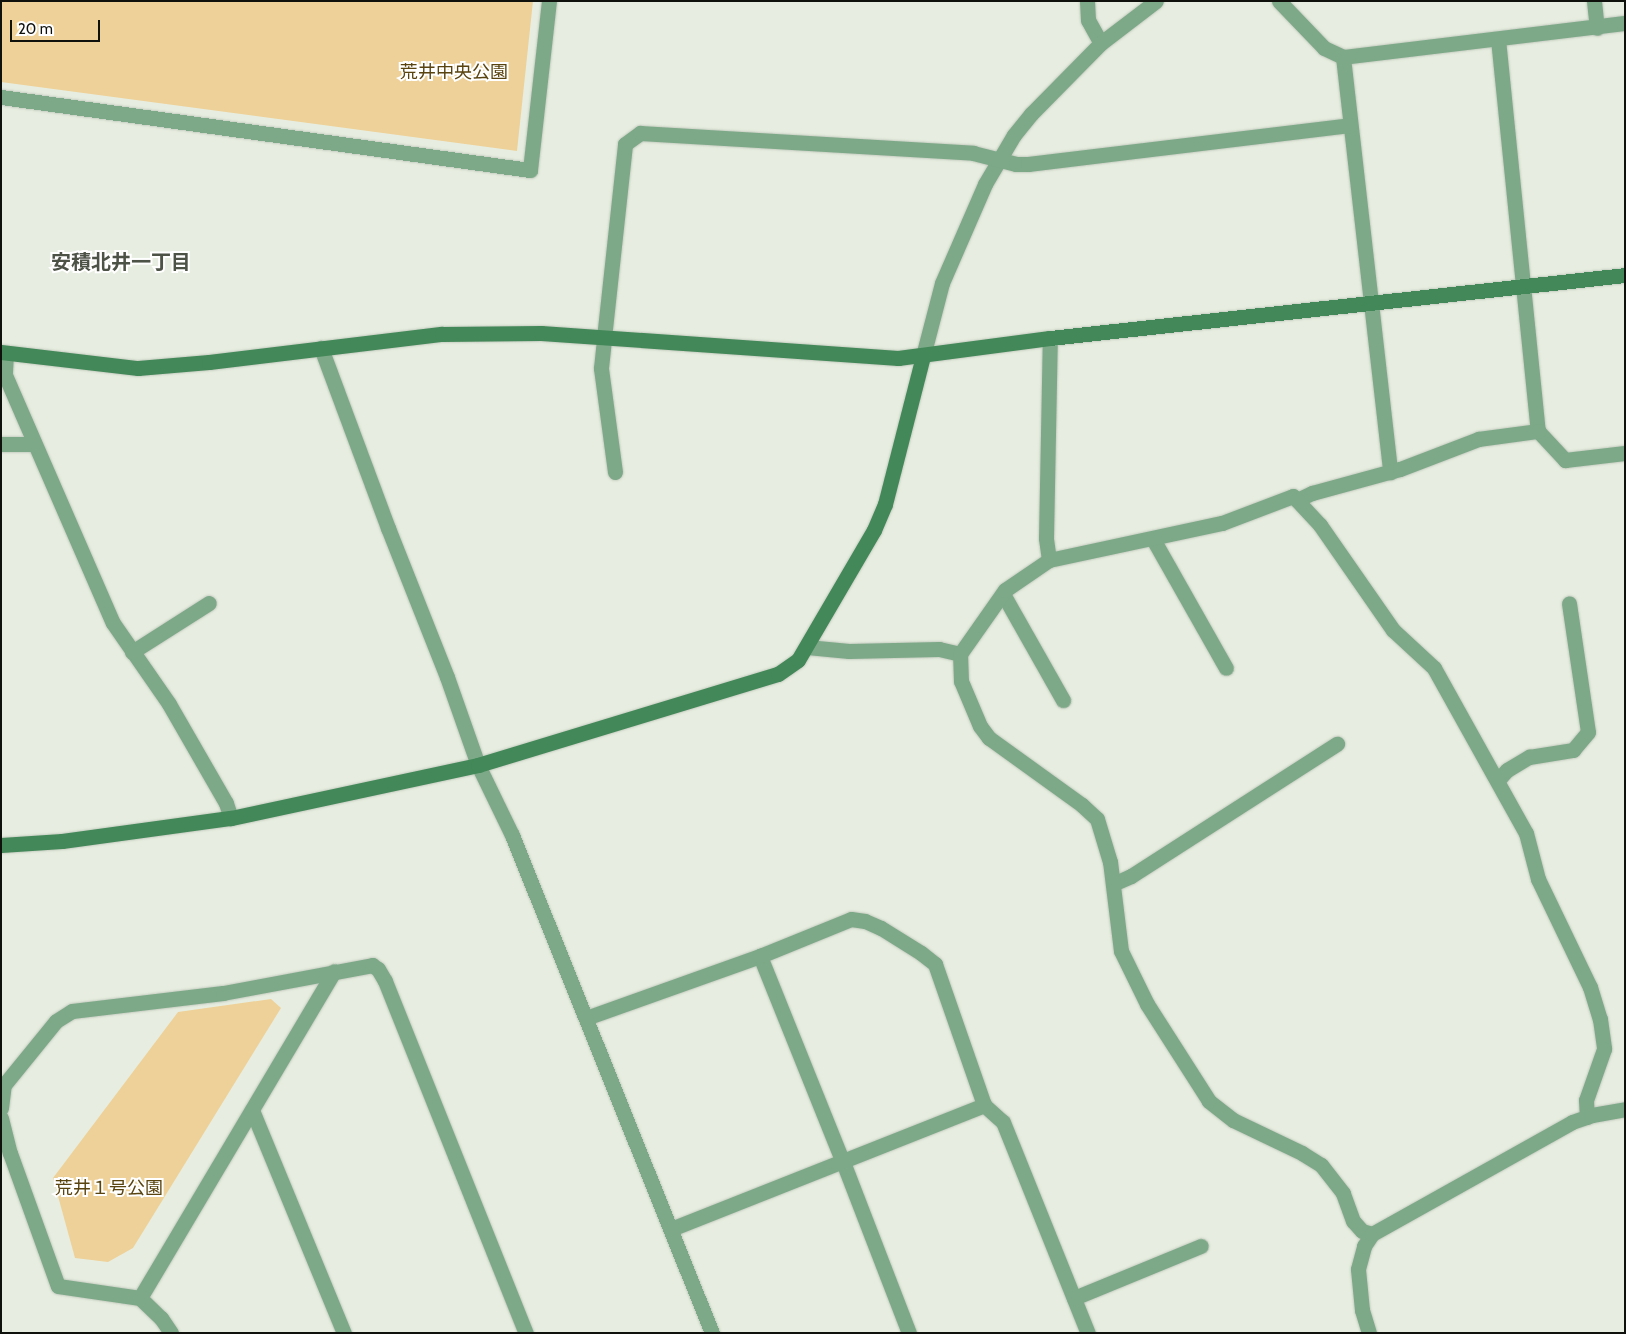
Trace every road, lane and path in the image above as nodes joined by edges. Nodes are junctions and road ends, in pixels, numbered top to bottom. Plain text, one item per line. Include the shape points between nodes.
1 (548, 1) edge
2 (1087, 1) edge
3 (1156, 1) edge
4 (1279, 1) edge
5 (1594, 1) edge
6 (1625, 23) edge
7 (1597, 28) junction
8 (1498, 38) junction
9 (1101, 43) junction
10 (1343, 57) junction
11 (1, 97) edge
12 (1350, 125) junction
13 (1000, 160) junction
14 (1625, 275) edge
15 (1524, 286) junction
16 (1372, 302) junction
17 (604, 338) junction
18 (1050, 338) junction
19 (321, 348) junction
20 (4, 353) edge
21 (923, 356) junction
22 (1538, 432) junction
23 (1, 444) edge
24 (33, 444) junction
25 (1625, 454) edge
26 (615, 472) dead end
27 (1390, 472) junction
28 (1297, 500) junction
29 (1153, 539) junction
30 (1049, 560) junction
31 (1003, 594) junction
32 (209, 603) dead end
33 (1569, 603) dead end
34 (807, 647) junction
35 (132, 652) junction
36 (960, 654) junction
37 (1226, 668) dead end
38 (1063, 700) dead end
39 (1337, 744) dead end
40 (478, 765) junction
41 (1498, 780) junction
42 (231, 818) junction
43 (1, 845) edge
44 (1112, 884) junction
45 (760, 956) junction
46 (334, 971) junction
47 (586, 1018) junction
48 (984, 1105) junction
49 (1, 1108) edge
50 (1625, 1109) edge
51 (252, 1110) junction
52 (1587, 1117) junction
53 (1, 1118) edge
54 (843, 1162) junction
55 (671, 1230) junction
56 (1372, 1234) junction
57 (1201, 1246) dead end
58 (140, 1298) junction
59 (1074, 1298) junction
60 (171, 1333) edge
61 (344, 1333) edge
62 (526, 1333) edge
63 (712, 1333) edge
64 (909, 1333) edge
65 (1088, 1333) edge
66 (1369, 1333) edge

1 - 11 street via 530,170
2 - 9 street via 1088,20
3 - 9 street
4 - 10 street via 1324,48
5 - 7 street
6 - 7 street
7 - 8 street
8 - 10 street
8 - 15 street
9 - 13 street via 1031,114
10 - 12 street
12 - 13 street via 1028,164
12 - 16 street
13 - 17 street via 973,154 640,133 625,144
13 - 21 street via 985,184 942,283
14 - 15 street
15 - 16 street
15 - 22 street
16 - 18 street
16 - 27 street
17 - 19 street via 442,334
17 - 21 street via 874,357
17 - 26 street via 601,368
18 - 21 street
18 - 30 street via 1046,538
19 - 20 street via 138,368
19 - 40 street via 448,677
20 - 24 street via 5,375
21 - 34 street via 885,504 874,530
22 - 25 street via 1565,460
22 - 27 street via 1478,439
23 - 24 street
24 - 35 street via 113,623
27 - 28 street
28 - 29 street via 1293,496 1222,523
28 - 41 street via 1320,525 1393,630 1434,668
29 - 30 street
29 - 37 street
30 - 31 street
31 - 36 street
31 - 38 street
32 - 35 street
33 - 41 street via 1588,732 1573,750 1529,757 1507,770
34 - 36 street via 850,651 939,649
34 - 40 street via 798,660 778,674
35 - 42 street via 169,704 226,803
36 - 44 street via 961,682 980,726 989,738 1093,814 1106,845
39 - 44 street via 1131,876
40 - 42 street
40 - 47 street via 512,834
41 - 52 street via 1526,833 1538,879 1590,987 1600,1019 1604,1049 1588,1094
42 - 43 street via 62,841
44 - 56 street via 1122,950 1147,1004 1201,1090 1218,1110 1233,1120 1302,1152 1322,1165 1342,1193 1354,1221 1362,1231
45 - 47 street
45 - 48 street via 851,919 881,928 921,953 935,964
45 - 54 street
46 - 49 street via 276,985 72,1011 56,1021 4,1085
46 - 51 street
46 - 62 street via 372,965 385,981
47 - 55 street
48 - 54 street
48 - 59 street via 1003,1122
50 - 52 street
51 - 58 street
51 - 61 street
52 - 56 street via 1572,1122
53 - 58 street via 10,1153 58,1286
54 - 55 street
54 - 64 street
55 - 63 street
56 - 66 street via 1364,1246 1358,1269 1362,1310
57 - 59 street
58 - 60 street
59 - 65 street

